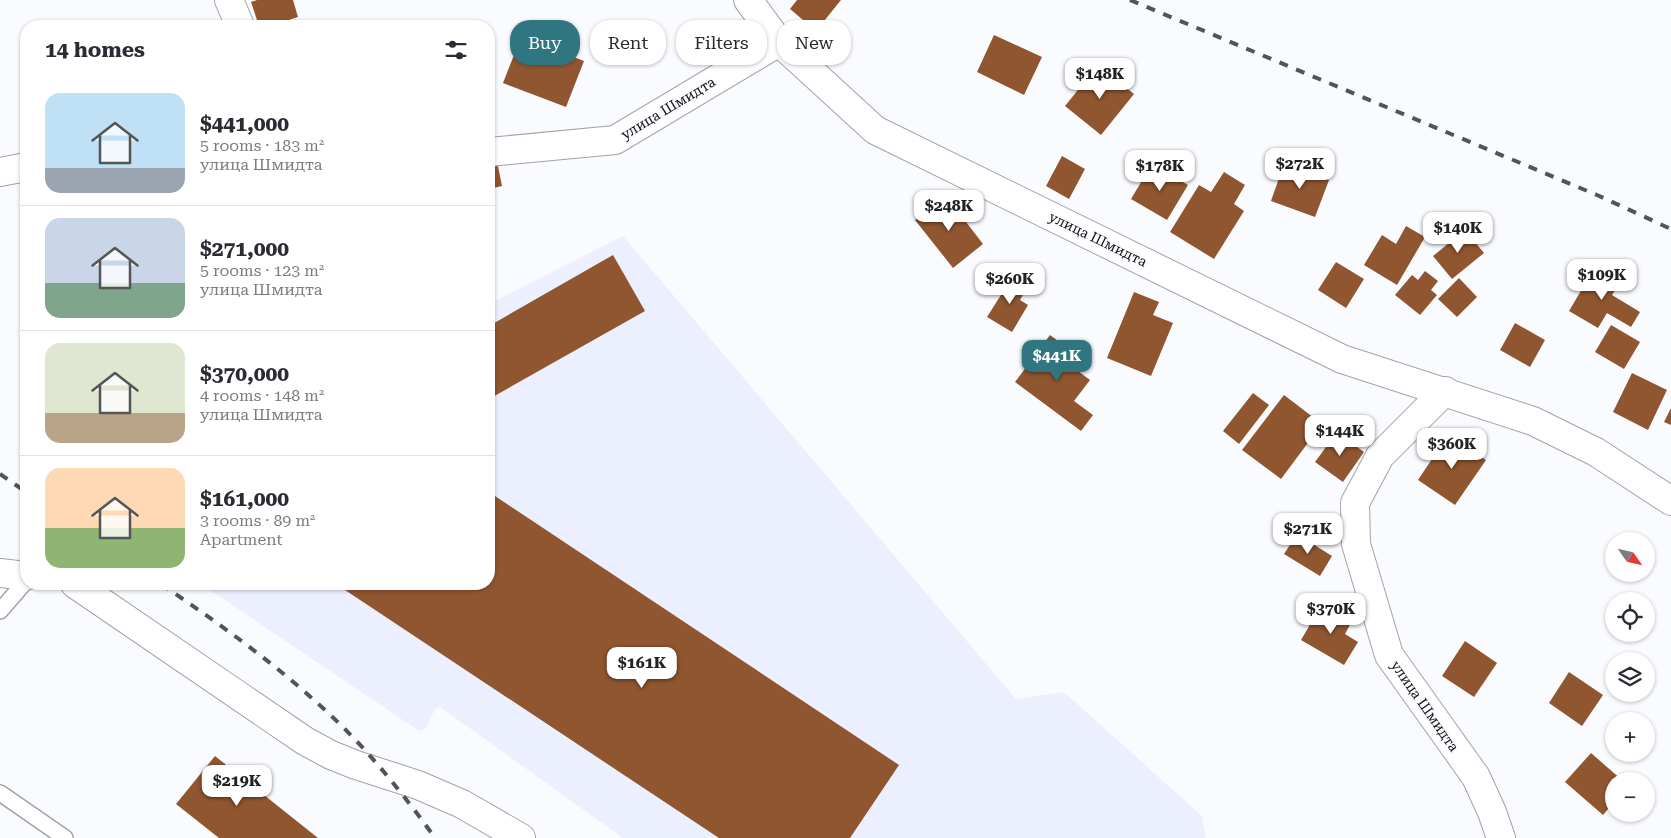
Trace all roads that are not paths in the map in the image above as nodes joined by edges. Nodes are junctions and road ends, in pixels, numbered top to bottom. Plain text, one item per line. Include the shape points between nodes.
1 (229, 0) edge
2 (748, 0) edge
3 (237, 20) edge
4 (777, 39) edge
5 (777, 43) edge
6 (804, 65) edge
7 (495, 151) edge
8 (20, 168) edge
9 (0, 172) edge
10 (1445, 391) junction
11 (1671, 501) edge
12 (0, 573) edge
13 (20, 575) edge
14 (20, 588) edge
15 (84, 590) edge
16 (0, 611) edge
17 (0, 793) edge
18 (65, 838) edge
19 (521, 838) edge
20 (1501, 838) edge

1 - 3 street
2 - 4 street, улица Шмидта
5 - 7 street, улица Шмидта via 615,140
6 - 10 street, улица Шмидта via 875,130 1342,359
8 - 9 street
10 - 11 street, улица Шмидта via 1533,421 1596,452
10 - 20 street, улица Шмидта via 1380,456 1355,503 1356,544 1389,655 1476,777
12 - 13 street
14 - 16 lane
15 - 19 street via 331,755 462,804
17 - 18 lane

